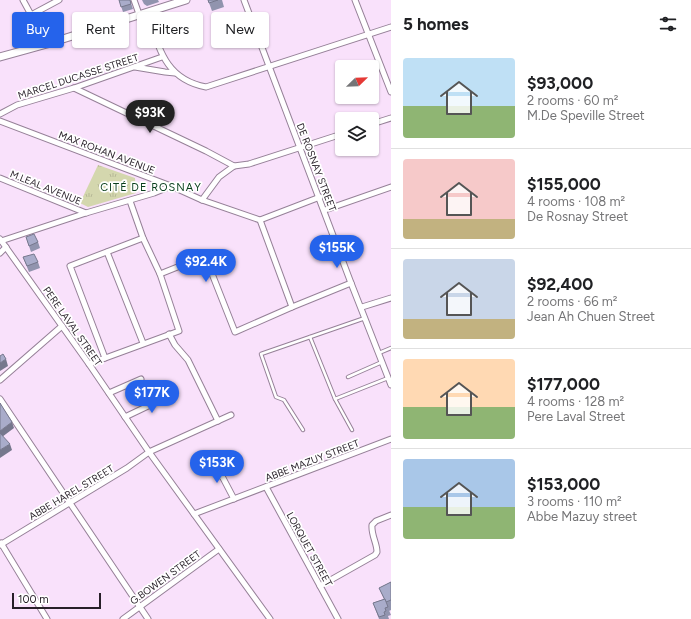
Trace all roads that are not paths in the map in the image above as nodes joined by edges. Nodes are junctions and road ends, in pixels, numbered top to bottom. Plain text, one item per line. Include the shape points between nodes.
1 (23, 0) edge
2 (60, 0) edge
3 (134, 0) edge
4 (186, 0) edge
5 (244, 0) edge
6 (355, 0) edge
7 (29, 12) edge
8 (37, 12) edge
9 (138, 12) edge
10 (147, 12) edge
11 (137, 15) edge
12 (391, 27) edge
13 (369, 35) junction
14 (64, 38) edge
15 (33, 48) edge
16 (159, 48) edge
17 (0, 57) edge
18 (162, 57) junction
19 (269, 66) junction
20 (134, 67) junction
21 (177, 74) junction
22 (74, 88) junction
23 (391, 92) edge
24 (0, 114) edge
25 (391, 118) edge
26 (0, 121) edge
27 (379, 122) edge
28 (335, 136) edge
29 (299, 147) junction
30 (234, 166) junction
31 (0, 178) edge
32 (171, 186) junction
33 (391, 187) edge
34 (320, 197) junction
35 (202, 200) junction
36 (130, 201) junction
37 (325, 210) junction
38 (86, 213) junction
39 (260, 220) junction
40 (143, 238) junction
41 (1, 240) edge
42 (6, 247) junction
43 (107, 252) junction
44 (0, 253) edge
45 (160, 274) junction
46 (351, 283) junction
47 (391, 298) edge
48 (292, 307) junction
49 (362, 307) junction
50 (366, 318) junction
51 (62, 326) junction
52 (169, 334) junction
53 (310, 337) junction
54 (143, 343) junction
55 (391, 348) edge
56 (379, 353) junction
57 (105, 358) junction
58 (382, 362) junction
59 (89, 364) junction
60 (348, 377) dead end
61 (388, 378) junction
62 (141, 379) dead end
63 (0, 380) edge
64 (391, 384) edge
65 (109, 393) junction
66 (171, 395) dead end
67 (0, 399) edge
68 (335, 399) junction
69 (232, 415) dead end
70 (126, 417) junction
71 (218, 421) junction
72 (303, 430) dead end
73 (352, 430) dead end
74 (391, 440) edge
75 (150, 452) junction
76 (212, 462) dead end
77 (266, 487) junction
78 (234, 499) junction
79 (70, 502) junction
80 (194, 514) junction
81 (391, 515) edge
82 (0, 544) edge
83 (219, 549) junction
84 (320, 586) junction
85 (139, 607) junction
86 (47, 619) edge
87 (123, 619) edge
88 (148, 619) edge
89 (270, 619) edge
90 (338, 619) edge

1 - 7 street
2 - 8 street
3 - 9 street
4 - 10 main road
5 - 19 street, DE ROSNAY STREET
6 - 13 street
11 - 14 main road
12 - 13 street
13 - 19 street
13 - 23 street
15 - 17 main road
16 - 18 street
18 - 20 street, MARCEL DUCASSE STREET
18 - 21 street
19 - 21 street via 206,86 200,86
19 - 29 street, DE ROSNAY STREET
20 - 21 street
20 - 22 street, MARCEL DUCASSE STREET
22 - 24 street, MARCEL DUCASSE STREET via 17,105
22 - 30 street
25 - 27 street
26 - 32 street, MAX ROHAN AVENUE
28 - 29 street
29 - 30 street via 248,164
29 - 34 street, DE ROSNAY STREET
30 - 35 street via 219,177
31 - 38 street, M.LEAL AVENUE
32 - 35 street, MAX ROHAN AVENUE
32 - 36 street
33 - 37 street
34 - 37 street, DE ROSNAY STREET
34 - 39 street
35 - 39 street, MAX ROHAN AVENUE
36 - 38 street
36 - 40 street
37 - 46 street, DE ROSNAY STREET
38 - 41 street
39 - 48 street
40 - 43 street
40 - 45 street
41 - 42 street, PERE LAVAL STREET
42 - 44 street
42 - 51 street, PERE LAVAL STREET
43 - 54 street
43 - 57 street via 70,266
45 - 48 street via 205,256 235,332
45 - 52 street via 179,330
46 - 48 street
46 - 49 street, DE ROSNAY STREET
47 - 49 street
49 - 50 street, DE ROSNAY STREET
50 - 53 lane
50 - 56 street, DE ROSNAY STREET
51 - 59 street, PERE LAVAL STREET
51 - 63 street
52 - 54 street
52 - 71 street via 188,360
53 - 68 lane
53 - 72 lane via 261,354 276,397 284,400
54 - 57 street
55 - 56 lane
56 - 58 street, DE ROSNAY STREET
57 - 59 street
58 - 60 lane
58 - 61 street, DE ROSNAY STREET
59 - 65 street, PERE LAVAL STREET
61 - 64 street, DE ROSNAY STREET
61 - 68 lane
62 - 65 street
65 - 70 street, PERE LAVAL STREET
66 - 70 street
67 - 79 street
68 - 73 lane
69 - 71 street, ABBE HAREL STREET
70 - 75 street, PERE LAVAL STREET
71 - 75 street, ABBE HAREL STREET
74 - 77 street, ABBE MAZUY STREET
75 - 79 street, ABBE HAREL STREET
75 - 80 street, PERE LAVAL STREET
76 - 78 street
77 - 78 street, ABBE MAZUY STREET
77 - 84 street, LORQUET STREET
78 - 80 street, ABBE MAZUY STREET
79 - 82 street, ABBE HAREL STREET
79 - 85 street
80 - 83 street, PERE LAVAL STREET
81 - 84 street via 372,525 377,547 375,556
82 - 86 street
83 - 85 street, G.BOWEN STREET
83 - 89 street, PERE LAVAL STREET
84 - 90 street, LORQUET STREET
85 - 87 street, G.BOWEN STREET
85 - 88 street

